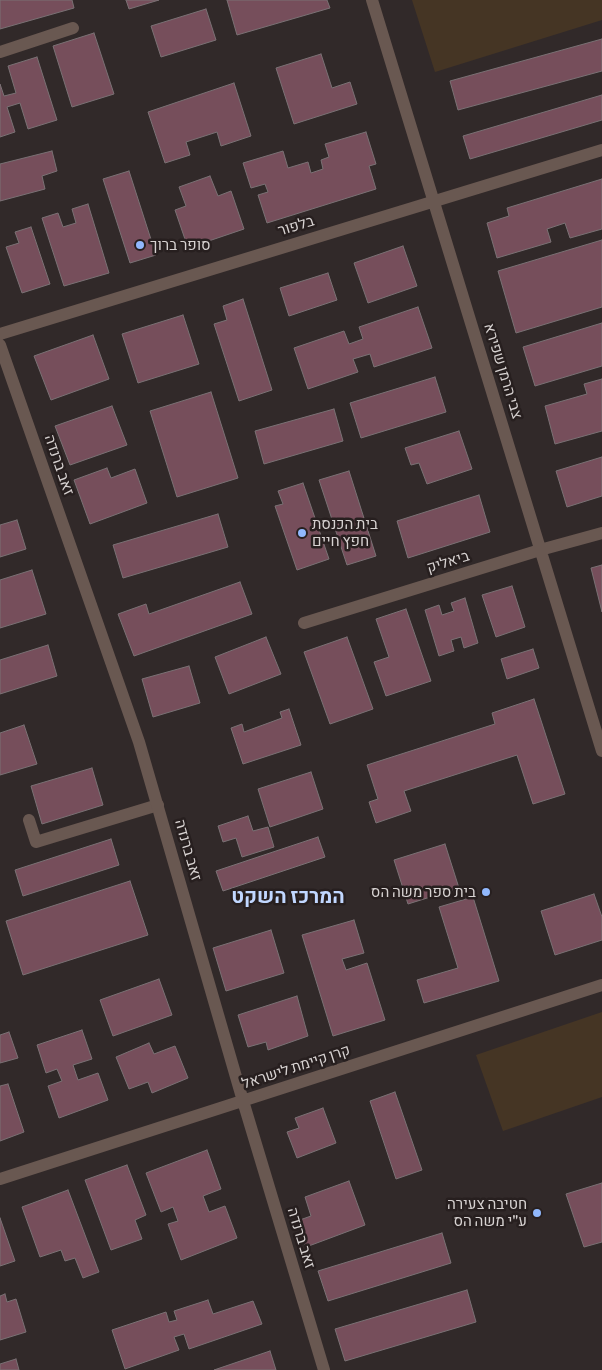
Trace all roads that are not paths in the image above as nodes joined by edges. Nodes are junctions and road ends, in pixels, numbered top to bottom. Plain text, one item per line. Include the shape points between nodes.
1 (372, 0) edge
2 (74, 28) dead end
3 (0, 52) edge
4 (602, 150) edge
5 (434, 201) junction
6 (0, 334) edge
7 (0, 345) edge
8 (602, 533) edge
9 (540, 550) junction
10 (304, 623) dead end
11 (602, 751) edge
12 (158, 804) junction
13 (29, 820) dead end
14 (602, 985) edge
15 (243, 1101) junction
16 (0, 1179) edge
17 (324, 1370) edge

1 - 5 street, צבי הרמן שפירא
2 - 3 street
4 - 5 street, בלפור
5 - 6 street, בלפור
5 - 9 street, צבי הרמן שפירא
7 - 12 street, זאב ברנדה
8 - 9 street, ביאליק
9 - 10 street, ביאליק
9 - 11 street, צבי הרמן שפירא
12 - 13 street via 36,842
12 - 15 street, זאב ברנדה
14 - 15 street, קרן קיימת לישראל
15 - 16 street, קרן קיימת לישראל
15 - 17 street, זאב ברנדה

